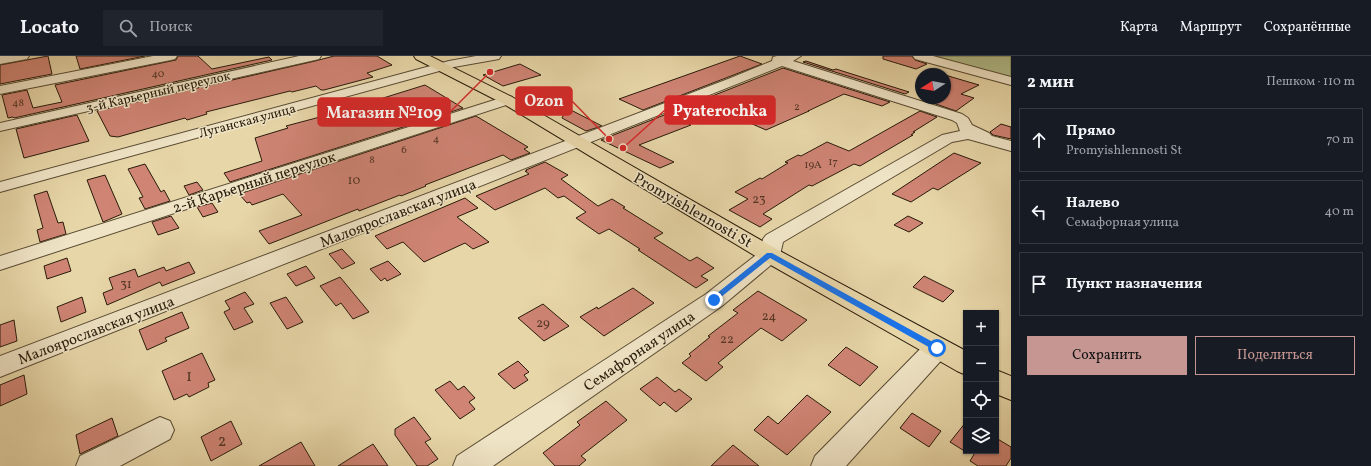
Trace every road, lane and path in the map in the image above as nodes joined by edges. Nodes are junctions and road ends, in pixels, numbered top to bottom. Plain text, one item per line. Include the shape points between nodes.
1 (23, 56) edge
2 (172, 56) edge
3 (315, 56) edge
4 (420, 56) edge
5 (495, 56) edge
6 (795, 56) edge
7 (919, 56) edge
8 (766, 58) dead end
9 (0, 60) edge
10 (782, 61) junction
11 (442, 68) junction
12 (1011, 81) edge
13 (0, 90) edge
14 (507, 100) junction
15 (0, 127) edge
16 (578, 143) junction
17 (1011, 146) edge
18 (0, 187) edge
19 (770, 255) junction
20 (0, 263) edge
21 (937, 348) junction
22 (963, 362) edge
23 (0, 367) edge
24 (998, 382) edge
25 (1011, 389) edge
26 (160, 430) dead end
27 (91, 466) edge
28 (468, 466) edge
29 (826, 466) edge

1 - 9 street
2 - 13 street
3 - 15 street, 3-й Карьерный переулок
4 - 11 main road, Promyishlennosti St
5 - 11 street, Луганская улица
6 - 10 street, Малоярославская улица
7 - 12 street
8 - 10 street
10 - 16 street, Малоярославская улица
10 - 17 street via 957,117 970,130
11 - 14 main road, Promyishlennosti St
11 - 18 street, Луганская улица
14 - 16 main road, Promyishlennosti St
14 - 20 street, 2-й Карьерный переулок
16 - 19 main road, Promyishlennosti St
16 - 23 street, Малоярославская улица
17 - 19 street via 968,134 947,138 773,239
19 - 21 main road, Promyishlennosti St
19 - 28 street, Семафорная улица via 714,300
21 - 22 main road, Promyishlennosti St
21 - 29 street
24 - 25 main road
26 - 27 street

